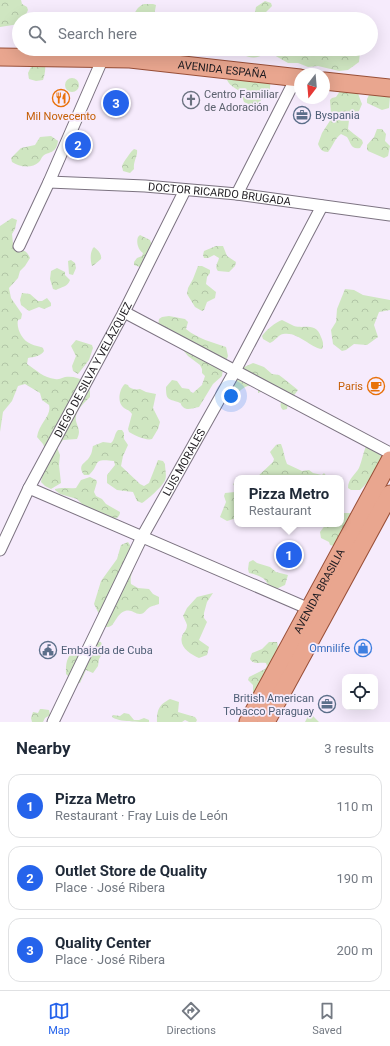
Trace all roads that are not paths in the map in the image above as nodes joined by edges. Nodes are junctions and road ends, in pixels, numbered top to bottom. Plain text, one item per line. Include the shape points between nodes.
1 (0, 57) edge
2 (103, 58) junction
3 (294, 78) edge
4 (330, 82) edge
5 (294, 86) edge
6 (390, 88) edge
7 (49, 182) junction
8 (185, 190) junction
9 (237, 194) junction
10 (322, 206) junction
11 (390, 215) edge
12 (19, 246) dead end
13 (124, 312) junction
14 (235, 371) junction
15 (390, 453) edge
16 (390, 460) edge
17 (29, 488) junction
18 (390, 494) edge
19 (142, 537) junction
20 (0, 550) edge
21 (317, 612) junction
22 (254, 717) edge
23 (53, 722) edge
24 (266, 722) edge

1 - 2 main road, AVENIDA ESPAÑA
2 - 3 main road, AVENIDA ESPAÑA via 152,61
2 - 7 street
4 - 6 main road
5 - 9 street
7 - 8 street, DOCTOR RICARDO BRUGADA
7 - 12 street
8 - 9 street, DOCTOR RICARDO BRUGADA
8 - 13 street, DIEGO DE SILVA Y VELÁZQUEZ
9 - 10 street, DOCTOR RICARDO BRUGADA
10 - 11 street, DOCTOR RICARDO BRUGADA
10 - 14 street, LUIS MORALES
13 - 14 street
13 - 17 street, DIEGO DE SILVA Y VELÁZQUEZ
14 - 15 street
14 - 19 street, LUIS MORALES
16 - 21 main road, AVENIDA BRASILIA
17 - 19 street
17 - 20 street, DIEGO DE SILVA Y VELÁZQUEZ
18 - 21 main road, AVENIDA BRASILIA
19 - 21 street
19 - 23 street, LUIS MORALES
21 - 22 main road, AVENIDA BRASILIA
21 - 24 main road, AVENIDA BRASILIA

